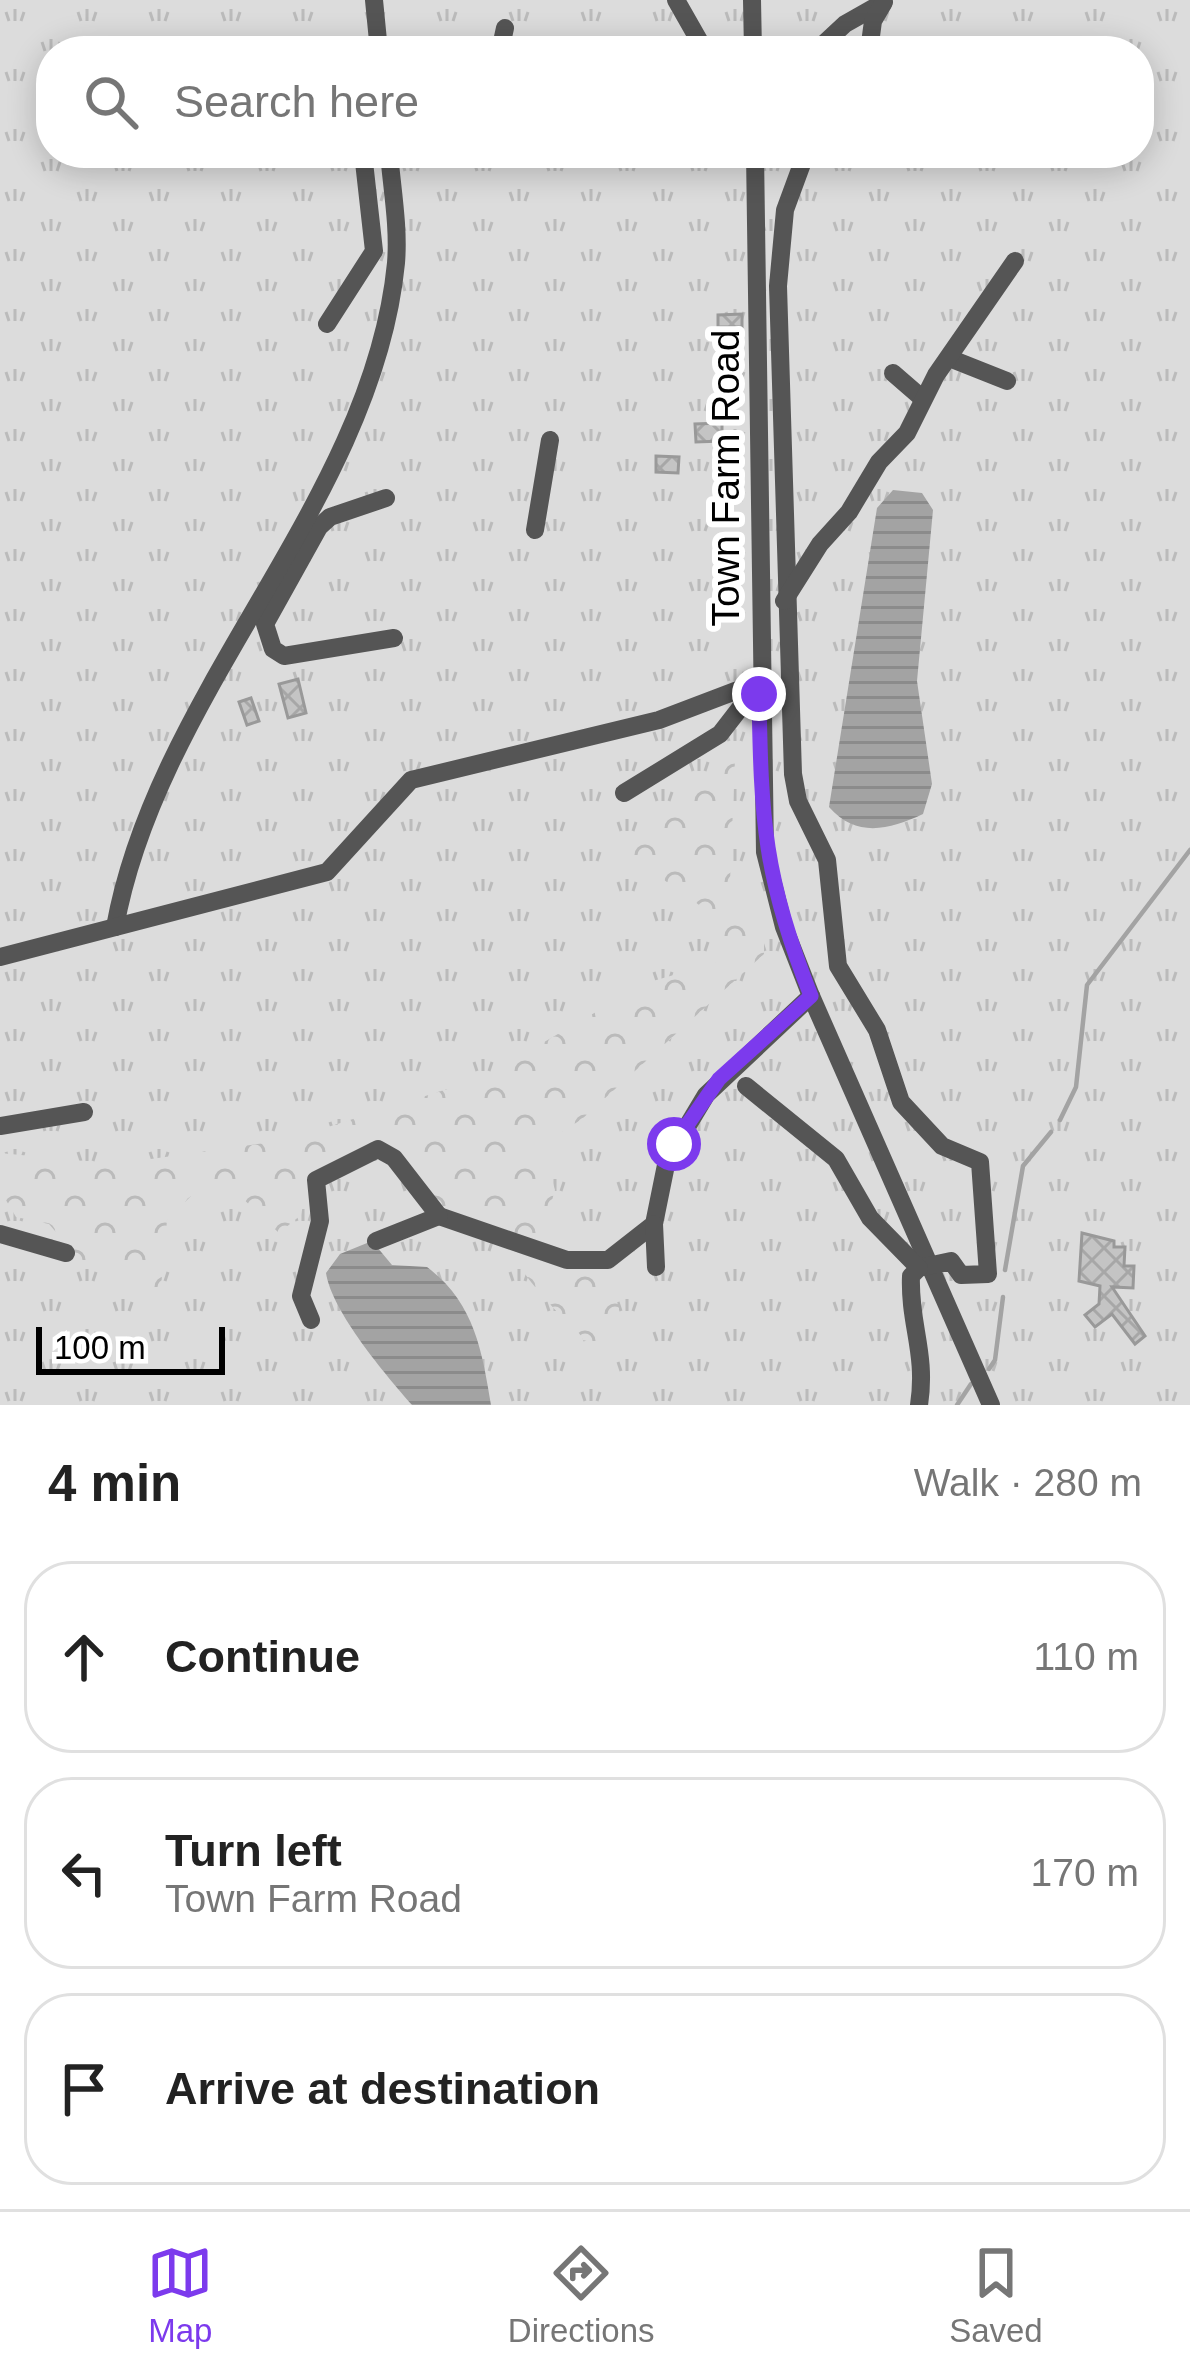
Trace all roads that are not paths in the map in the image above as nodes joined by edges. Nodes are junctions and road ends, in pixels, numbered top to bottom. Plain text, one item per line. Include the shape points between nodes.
1 (374, 0) edge
2 (676, 0) edge
3 (752, 0) edge
4 (885, 1) edge
5 (505, 28) dead end
6 (378, 36) edge
7 (503, 36) edge
8 (696, 36) edge
9 (753, 36) edge
10 (832, 36) edge
11 (871, 36) edge
12 (365, 168) edge
13 (390, 168) edge
14 (754, 168) edge
15 (800, 168) edge
16 (1015, 261) dead end
17 (327, 324) dead end
18 (949, 358) junction
19 (893, 373) dead end
20 (1007, 381) dead end
21 (923, 400) junction
22 (550, 440) dead end
23 (386, 498) dead end
24 (535, 530) dead end
25 (784, 601) junction
26 (394, 638) dead end
27 (787, 685) junction
28 (759, 688) junction
29 (624, 793) dead end
30 (115, 927) junction
31 (0, 957) edge
32 (811, 996) junction
33 (736, 1061) junction
34 (719, 1079) junction
35 (746, 1086) junction
36 (84, 1112) dead end
37 (0, 1126) edge
38 (948, 1127) dead end
39 (950, 1151) junction
40 (439, 1216) junction
41 (654, 1224) junction
42 (0, 1234) edge
43 (376, 1240) dead end
44 (66, 1253) dead end
45 (924, 1266) junction
46 (656, 1267) dead end
47 (311, 1320) dead end
48 (919, 1405) edge
49 (991, 1405) edge

1 - 6 street
2 - 8 street
3 - 9 street
4 - 10 street
4 - 11 street
5 - 7 street
12 - 17 street via 374,250
13 - 30 street via 395,268 364,388 303,522 165,769 125,872
14 - 28 street, Town Farm Road
15 - 25 street via 785,210 778,286
16 - 18 street
18 - 20 street
18 - 21 street
19 - 21 street
21 - 25 street via 908,433 879,462
22 - 24 street
23 - 26 street via 319,527 265,624 272,649 284,656
25 - 27 street
27 - 28 street
27 - 39 street via 793,774 827,860 838,966 877,1030 901,1102
28 - 29 street via 720,734
28 - 30 street via 412,780 327,872
28 - 32 street, Town Farm Road via 765,852
30 - 31 street
32 - 33 street
32 - 45 street, Town Farm Road
33 - 34 street
33 - 35 street
34 - 35 street
34 - 41 street via 674,1144
35 - 45 street via 836,1159 875,1240
36 - 37 street
38 - 39 street
39 - 45 street via 980,1162 988,1274 962,1275 951,1261
40 - 41 street via 586,1262 608,1260
40 - 43 street
40 - 47 street via 394,1158 378,1150 316,1180 320,1221 301,1296
41 - 46 street
42 - 44 street
45 - 48 street via 911,1276 910,1292 925,1359
45 - 49 street, Town Farm Road

